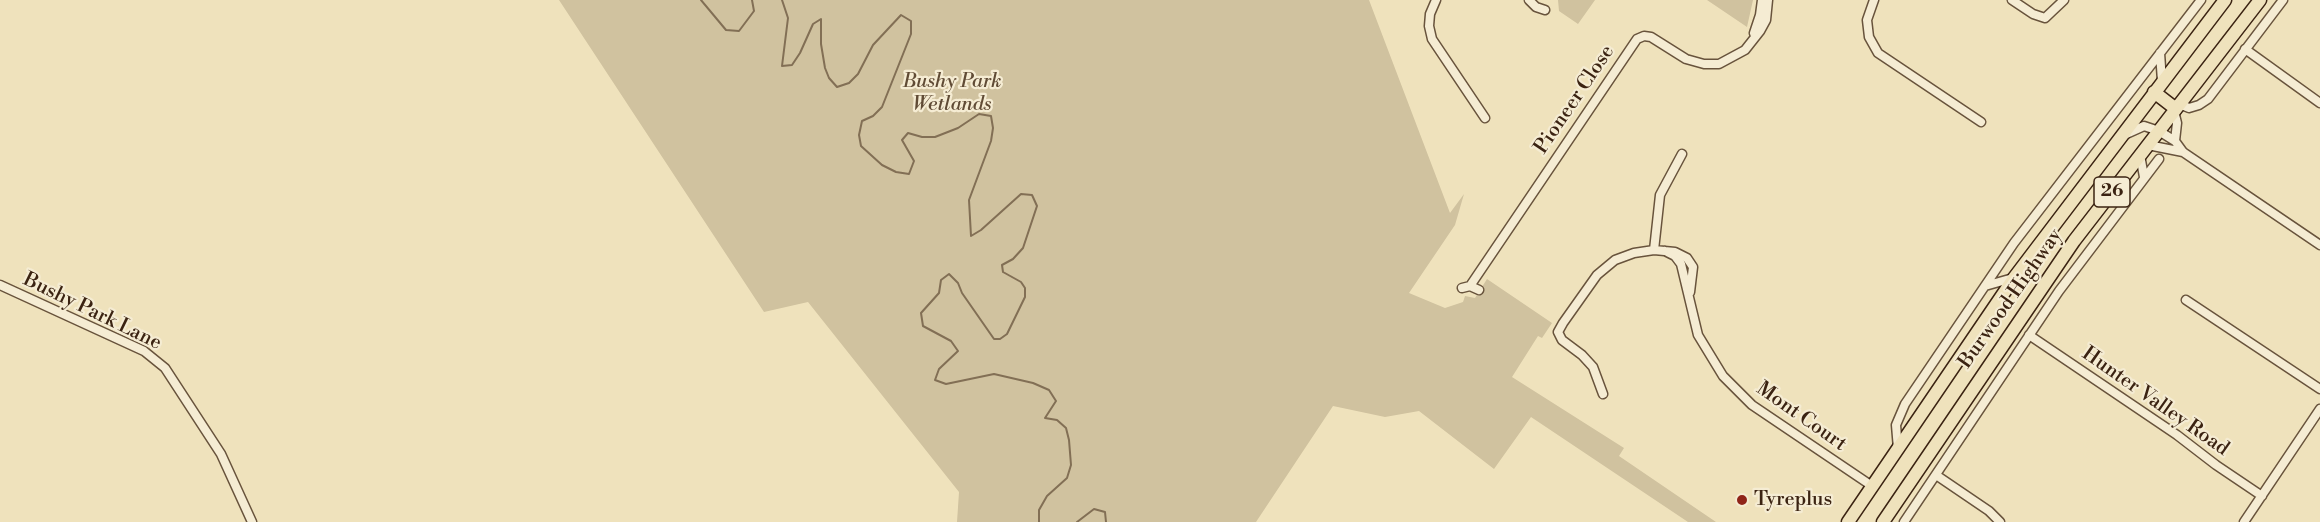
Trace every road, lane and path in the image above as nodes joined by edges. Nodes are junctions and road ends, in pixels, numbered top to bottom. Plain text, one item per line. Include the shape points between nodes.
1 (1436, 0) edge
2 (1529, 0) edge
3 (1762, 0) edge
4 (1768, 0) edge
5 (1874, 0) edge
6 (2012, 0) edge
7 (2064, 0) edge
8 (2201, 0) edge
9 (2225, 0) edge
10 (2260, 0) edge
11 (2283, 0) edge
12 (1545, 10) dead end
13 (1750, 44) junction
14 (2246, 49) junction
15 (2160, 54) junction
16 (2162, 81) junction
17 (2154, 92) junction
18 (2320, 103) edge
19 (2176, 108) junction
20 (1485, 118) dead end
21 (1982, 122) dead end
22 (2159, 131) junction
23 (2121, 136) junction
24 (2175, 141) junction
25 (2148, 145) junction
26 (2183, 152) junction
27 (1682, 154) dead end
28 (2140, 155) junction
29 (2159, 159) dead end
30 (2145, 177) junction
31 (2320, 245) edge
32 (1654, 250) junction
33 (2014, 278) junction
34 (0, 285) edge
35 (1985, 286) junction
36 (1479, 290) dead end
37 (2186, 300) dead end
38 (2029, 335) junction
39 (1971, 389) junction
40 (2320, 389) edge
41 (1603, 394) dead end
42 (1987, 399) junction
43 (2320, 409) edge
44 (1898, 449) junction
45 (1936, 475) junction
46 (1872, 486) junction
47 (2262, 496) junction
48 (252, 522) edge
49 (1848, 522) edge
50 (1882, 522) edge
51 (1904, 522) edge
52 (2000, 522) edge
53 (2244, 522) edge

1 - 20 street via 1430,20 1432,39
2 - 12 street
3 - 13 street
4 - 13 street via 1764,26
5 - 21 street via 1867,20 1869,38 1878,53
6 - 7 street via 2044,18
8 - 15 street, Burwood Highway
9 - 16 highway, Burwood Highway / 26
10 - 19 highway, Burwood Highway / 26
11 - 14 street
13 - 36 street, Pioneer Close via 1728,61 1704,64 1686,59 1651,37 1637,39 1466,287
14 - 18 street
14 - 19 street via 2204,102
15 - 16 street
15 - 35 street, Burwood Highway
16 - 17 highway, Burwood Highway / 26
17 - 19 highway
17 - 23 highway, Burwood Highway / 26
19 - 22 highway, Burwood Highway / 26
19 - 24 street
22 - 23 street via 2144,126
22 - 24 street
22 - 25 highway, Burwood Highway / 26
23 - 33 highway, Burwood Highway / 26
24 - 26 street
25 - 26 street
25 - 28 highway, Burwood Highway / 26
26 - 31 street
27 - 32 street via 1660,195
28 - 30 street
28 - 39 highway, Burwood Highway / 26 via 2074,241
29 - 30 street, Burwood Highway
30 - 38 street, Burwood Highway
32 - 41 street, Mont Court via 1634,253 1606,266 1558,332 1588,361 1596,375 1593,383
32 - 46 street, Mont Court via 1679,254 1690,261 1689,302 1698,335 1739,394
33 - 35 street, Burwood Highway
33 - 44 highway, Burwood Highway / 26
34 - 48 street, Bushy Park Lane via 144,351 165,368 221,454
35 - 44 street, Burwood Highway via 1901,410 1896,425
37 - 40 street
38 - 42 street, Burwood Highway
38 - 47 street, Hunter Valley Road
39 - 42 street
39 - 50 highway, Burwood Highway / 26
42 - 45 street, Burwood Highway
43 - 47 street
44 - 46 highway, Burwood Highway / 26
45 - 51 street, Burwood Highway
45 - 52 street
46 - 49 highway, Burwood Highway / 26
47 - 53 street

